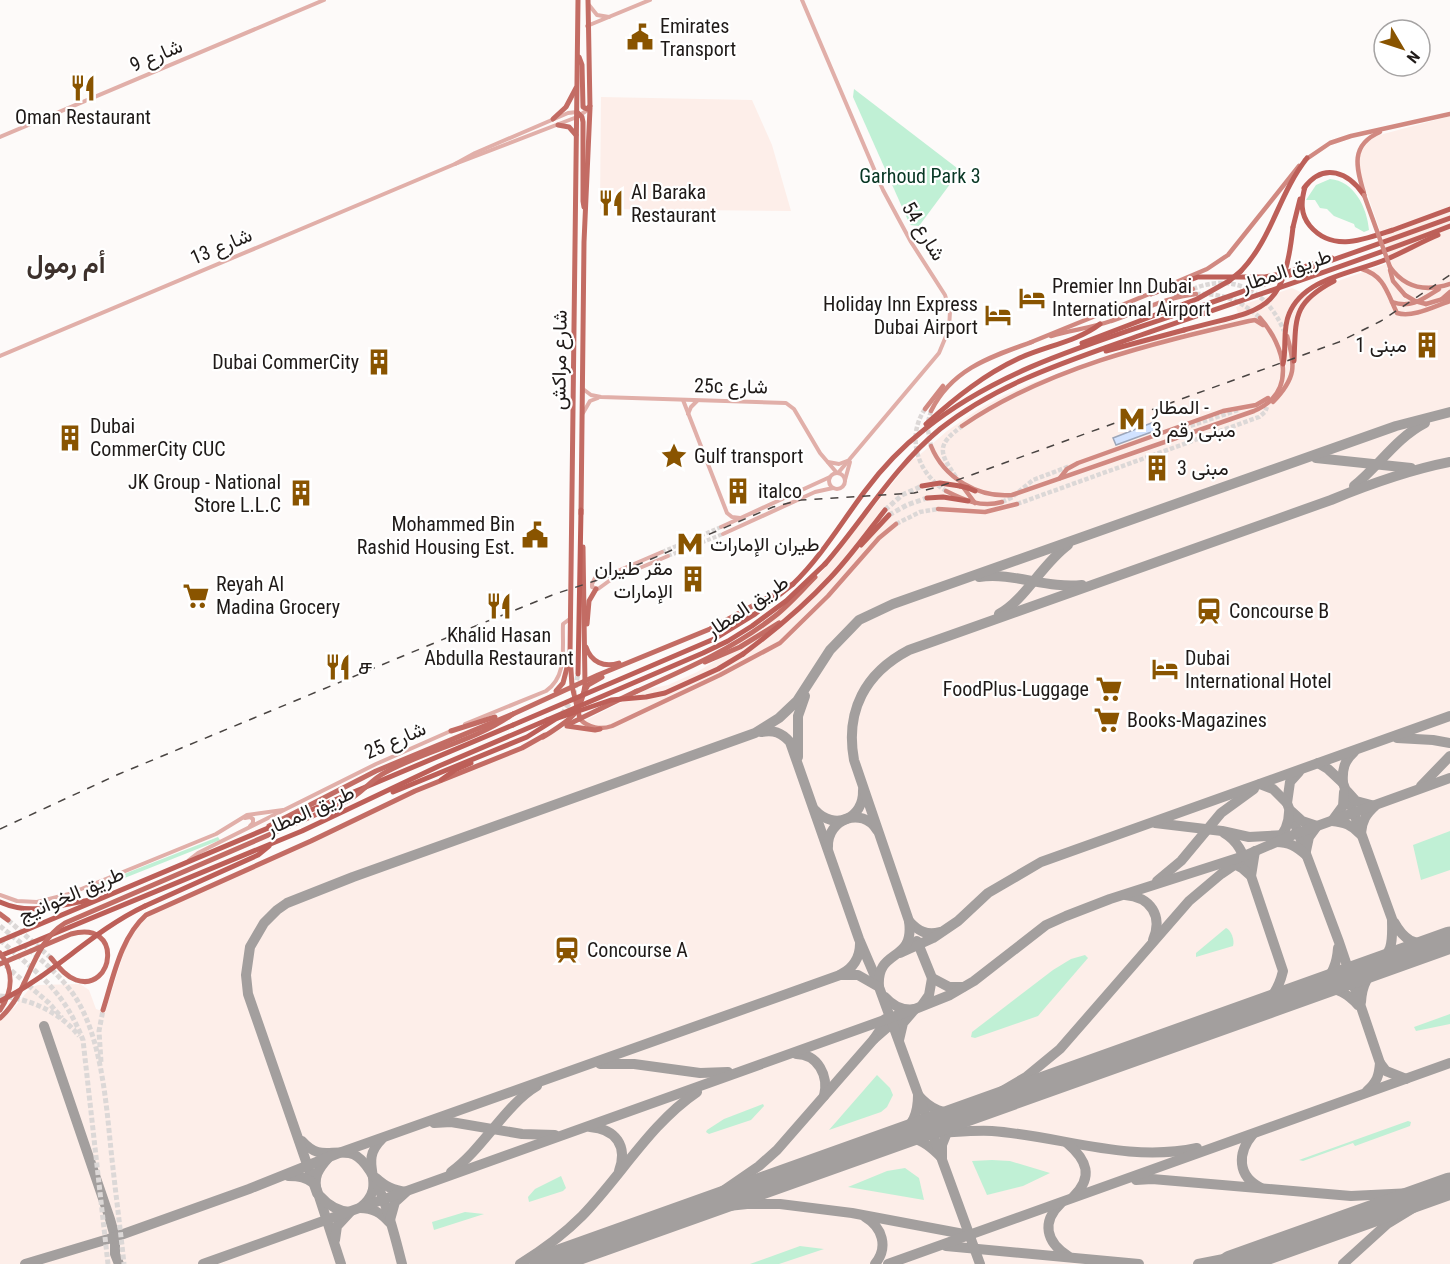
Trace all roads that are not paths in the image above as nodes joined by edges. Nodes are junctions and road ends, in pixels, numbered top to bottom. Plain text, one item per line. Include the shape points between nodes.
1 (324, 0) edge
2 (578, 0) edge
3 (650, 0) edge
4 (802, 0) edge
5 (588, 2) edge
6 (609, 17) junction
7 (587, 26) junction
8 (578, 56) junction
9 (578, 83) junction
10 (590, 106) junction
11 (1450, 114) edge
12 (578, 115) junction
13 (553, 119) junction
14 (558, 125) junction
15 (1388, 129) junction
16 (0, 137) edge
17 (577, 138) junction
18 (1307, 158) junction
19 (455, 164) junction
20 (1305, 187) junction
21 (1364, 195) junction
22 (1450, 209) edge
23 (586, 210) junction
24 (1450, 218) edge
25 (1450, 228) edge
26 (1349, 255) junction
27 (1390, 267) junction
28 (1362, 269) junction
29 (1346, 274) junction
30 (1448, 284) edge
31 (1193, 288) tunnel mouth
32 (1450, 292) edge
33 (1151, 294) junction
34 (1196, 294) tunnel mouth
35 (1450, 299) edge
36 (1440, 301) junction
37 (1392, 302) junction
38 (1152, 305) junction
39 (1260, 318) tunnel mouth
40 (1100, 324) junction
41 (1270, 330) junction
42 (1287, 336) tunnel mouth
43 (1029, 343) junction
44 (1067, 352) junction
45 (1089, 354) junction
46 (0, 356) edge
47 (1294, 361) junction
48 (1283, 364) junction
49 (1283, 374) junction
50 (582, 388) junction
51 (601, 397) junction
52 (683, 400) junction
53 (698, 400) junction
54 (1272, 400) tunnel mouth
55 (928, 410) tunnel mouth
56 (688, 415) junction
57 (582, 417) junction
58 (962, 426) tunnel mouth
59 (915, 437) junction
60 (931, 446) tunnel mouth
61 (851, 459) junction
62 (827, 463) junction
63 (837, 473) junction
64 (830, 477) junction
65 (1058, 480) junction
66 (845, 481) junction
67 (960, 484) junction
68 (922, 486) tunnel mouth
69 (833, 488) junction
70 (946, 491) tunnel mouth
71 (975, 491) junction
72 (927, 498) tunnel mouth
73 (972, 502) junction
74 (1002, 502) tunnel mouth
75 (1017, 504) tunnel mouth
76 (992, 505) junction
77 (938, 509) tunnel mouth
78 (580, 510) junction
79 (885, 510) tunnel mouth
80 (998, 510) junction
81 (889, 515) tunnel mouth
82 (740, 518) junction
83 (896, 524) tunnel mouth
84 (721, 527) tunnel mouth
85 (723, 534) tunnel mouth
86 (662, 552) tunnel mouth
87 (668, 556) tunnel mouth
88 (825, 564) junction
89 (831, 577) junction
90 (793, 584) junction
91 (583, 588) junction
92 (596, 589) junction
93 (793, 614) junction
94 (571, 618) junction
95 (587, 628) junction
96 (674, 643) junction
97 (570, 655) junction
98 (635, 659) junction
99 (701, 662) junction
100 (578, 674) tunnel mouth
101 (585, 680) junction
102 (585, 689) junction
103 (572, 690) junction
104 (637, 691) junction
105 (550, 696) junction
106 (581, 701) junction
107 (577, 710) junction
108 (513, 714) junction
109 (502, 717) junction
110 (559, 717) tunnel mouth
111 (580, 719) junction
112 (547, 720) junction
113 (565, 726) junction
114 (600, 729) junction
115 (451, 731) junction
116 (543, 737) junction
117 (512, 742) junction
118 (441, 780) junction
119 (374, 798) junction
120 (289, 808) junction
121 (233, 823) junction
122 (247, 829) junction
123 (263, 831) junction
124 (270, 844) junction
125 (187, 862) junction
126 (155, 875) joint
127 (0, 895) edge
128 (144, 896) joint
129 (97, 900) junction
130 (0, 902) edge
131 (0, 914) edge
132 (8, 920) tunnel mouth
133 (0, 941) edge
134 (0, 955) edge
135 (51, 958) tunnel mouth
136 (0, 964) edge
137 (0, 1001) edge
138 (0, 1010) edge
139 (103, 1010) tunnel mouth
140 (0, 1018) edge

1 - 16 street, شارع 9
2 - 8 main road, شارع مراكش
3 - 6 street
4 - 61 street, شارع 54 via 883,190 941,287 950,311 949,329 939,353
5 - 6 street via 597,15
5 - 7 main road, شارع مراكش
6 - 7 street
7 - 10 main road, شارع مراكش
8 - 9 main road, شارع مراكش
8 - 10 main road via 582,65 583,107
9 - 12 main road, شارع مراكش
9 - 13 main road via 566,107
10 - 12 street, شارع 13
10 - 23 main road, شارع مراكش
11 - 15 main road
12 - 13 street, شارع 13 via 568,113
12 - 14 street, شارع 13
12 - 17 main road, شارع مراكش
12 - 23 main road via 583,122
13 - 19 street, شارع 13
14 - 17 main road via 569,127
14 - 19 street, شارع 13
15 - 18 main road via 1330,143
15 - 21 main road via 1366,140 1358,154 1357,171
17 - 94 main road, شارع مراكش
18 - 33 main road via 1228,255
18 - 44 highway, bridge via 1286,189 1261,246 1229,281 1205,296
19 - 46 street, شارع 13
20 - 21 highway via 1320,175 1333,172 1350,179
20 - 22 highway via 1301,204 1304,216 1317,233 1332,241 1364,240
20 - 45 highway, bridge via 1293,227 1287,271 1272,298 1251,312
21 - 27 main road, bridge
23 - 50 main road, شارع مراكش
24 - 26 highway, طريق المطار
25 - 28 highway
25 - 45 highway, طريق المطار
26 - 33 highway via 1265,277 1198,277
26 - 44 highway, طريق المطار
27 - 30 main road via 1405,282 1417,287
27 - 36 main road, bridge via 1406,295 1426,304
28 - 29 highway
28 - 37 main road via 1381,279
29 - 47 highway via 1317,290 1300,310
29 - 48 highway via 1317,285 1293,305 1286,325
30 - 37 main road via 1413,304
31 - 38 main road
32 - 36 main road
33 - 43 main road
34 - 38 main road
35 - 36 main road
35 - 37 main road via 1405,315 1397,313
38 - 40 main road
39 - 41 main road
40 - 43 main road
40 - 59 highway via 991,374 940,412
41 - 48 main road
41 - 58 main road via 1253,320 1132,350 1023,390
42 - 47 main road
43 - 55 main road via 961,373
44 - 59 highway, طريق المطار via 982,389
45 - 88 highway, طريق المطار via 1005,387 939,430 895,473
47 - 54 main road via 1283,391
48 - 49 main road
49 - 65 main road via 1273,393 1261,403 1223,411 1074,465
49 - 65 main road via 1276,392 1259,409
50 - 51 street, 25c شارع
50 - 57 main road, شارع مراكش
51 - 52 street, 25c شارع
51 - 57 street via 590,402
52 - 53 street, 25c شارع
52 - 56 street
53 - 56 street
53 - 62 street, 25c شارع via 786,403 794,409
56 - 82 street via 726,510 732,517
57 - 78 main road, شارع مراكش
59 - 90 highway, طريق المطار via 880,472 817,558
60 - 71 main road via 943,467
61 - 62 street
61 - 63 street, شارع 54
61 - 66 street, شارع 54
62 - 63 street, 25c شارع
62 - 64 street, 25c شارع
63 - 64 street
63 - 66 street
64 - 69 street
64 - 82 street
65 - 71 main road via 1011,495
66 - 69 street via 841,488
67 - 68 highway
67 - 71 highway, bridge
67 - 73 main road
69 - 85 street via 815,492
70 - 73 main road
72 - 73 highway
73 - 76 main road
74 - 76 main road
75 - 80 main road
76 - 80 main road
77 - 80 main road
78 - 91 main road, شارع مراكش
78 - 100 highway
79 - 89 highway
81 - 89 highway
82 - 84 street
83 - 114 main road via 780,643 720,675
86 - 92 street via 595,578 592,585
87 - 92 street
88 - 99 main road via 776,615
88 - 112 highway, طريق المطار, bridge via 786,602 728,641
89 - 93 highway
90 - 96 main road via 728,620
90 - 123 highway, طريق المطار, bridge via 760,611 719,636
91 - 95 main road
91 - 101 main road
92 - 95 main road via 589,601
93 - 99 main road via 740,647
93 - 112 highway, bridge via 743,654 665,693 611,700
94 - 97 main road, شارع مراكش
94 - 115 street, شارع 25 via 563,624 562,668 551,687
95 - 98 main road via 587,650 596,662 610,665
96 - 98 main road
96 - 102 main road via 597,679
97 - 103 main road, شارع مراكش
97 - 105 main road via 564,683
98 - 101 main road
99 - 104 main road
101 - 102 main road
101 - 103 main road
102 - 106 main road
103 - 105 main road
103 - 106 main road
103 - 107 main road, شارع مراكش
104 - 106 main road via 598,707
104 - 111 main road
105 - 108 main road
106 - 107 main road
107 - 111 main road, شارع مراكش
107 - 116 main road
108 - 109 main road
108 - 140 main road, bridge via 384,773 345,802 65,923 44,942 17,998
109 - 115 main road
109 - 123 main road via 376,771
110 - 117 highway
111 - 113 main road
111 - 114 main road
112 - 119 highway, طريق المطار
113 - 114 main road
113 - 116 main road
115 - 120 street, شارع 25
116 - 118 main road
117 - 118 highway
117 - 119 highway
118 - 139 main road via 146,915 126,940
119 - 124 highway, طريق المطار
120 - 121 street via 247,815
120 - 122 street, شارع 25
121 - 122 street via 252,818
121 - 127 street via 216,834 56,898 17,901
122 - 125 street, شارع 25
123 - 125 highway, طريق المطار
124 - 128 highway, طريق المطار
124 - 137 highway, bridge via 258,855 110,926 32,983
125 - 126 highway, طريق المطار
126 - 129 highway, طريق الخوانيج
128 - 134 highway, طريق الخوانيج
129 - 130 highway via 37,910
129 - 133 highway, طريق الخوانيج
131 - 132 main road
134 - 138 main road, bridge via 7,963 10,978 9,992
135 - 136 main road via 70,977 87,981 102,973 108,953 99,936 83,932

